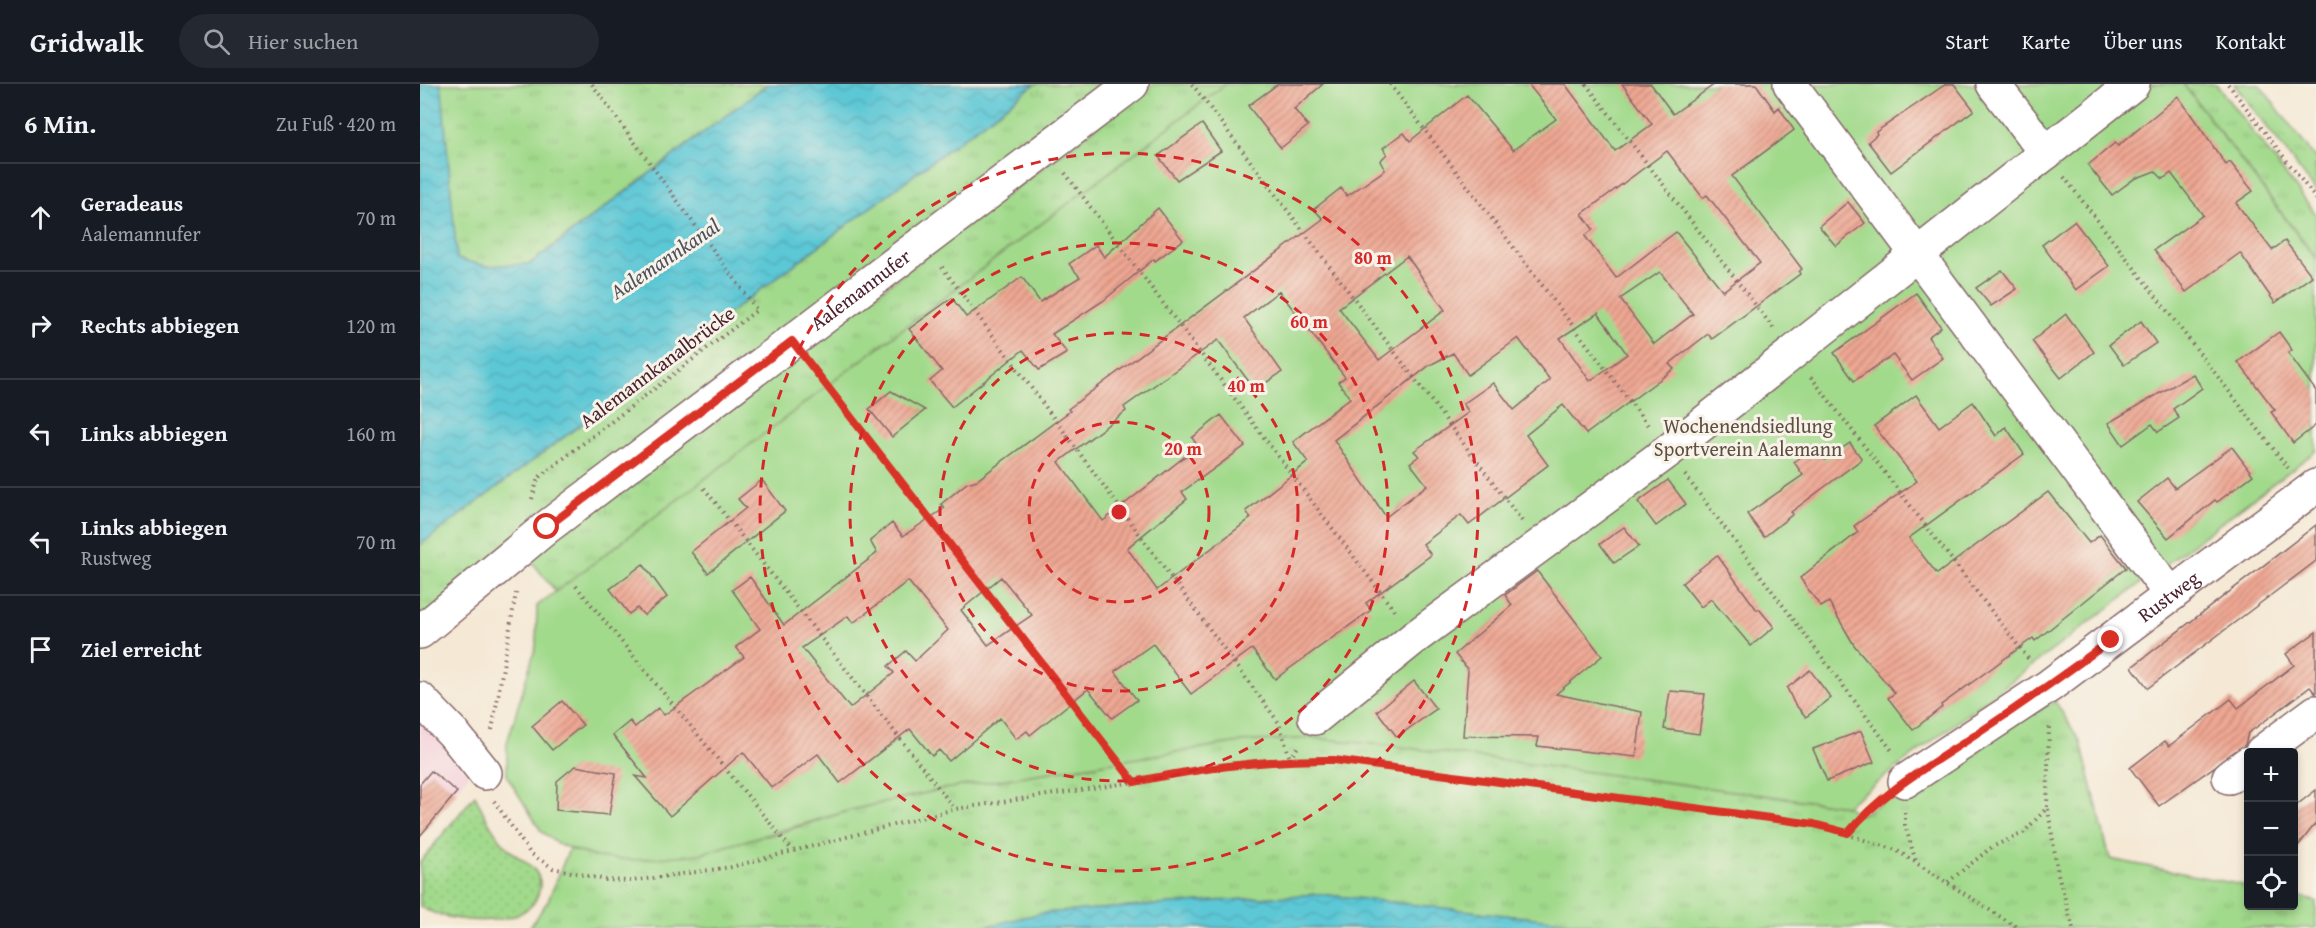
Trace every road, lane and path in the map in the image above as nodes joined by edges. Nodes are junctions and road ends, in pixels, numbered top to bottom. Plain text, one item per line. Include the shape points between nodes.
1 (592, 84) edge
2 (1132, 84) edge
3 (1192, 84) edge
4 (1586, 84) edge
5 (1790, 84) edge
6 (1993, 84) edge
7 (2133, 84) edge
8 (2228, 84) edge
9 (1047, 149) junction
10 (2046, 153) junction
11 (2316, 199) edge
12 (924, 241) junction
13 (1918, 254) junction
14 (792, 341) junction
15 (1792, 353) junction
16 (538, 478) dead end
17 (704, 488) dead end
18 (2311, 489) edge
19 (524, 545) junction
20 (1540, 546) junction
21 (576, 586) dead end
22 (2171, 595) junction
23 (420, 632) edge
24 (1414, 638) junction
25 (2049, 686) junction
26 (420, 699) edge
27 (2316, 712) edge
28 (1314, 718) dead end
29 (2269, 748) edge
30 (1290, 759) junction
31 (485, 773) joint
32 (1909, 779) junction
33 (1134, 782) junction
34 (2048, 808) junction
35 (955, 810) junction
36 (507, 823) dead end
37 (1848, 833) junction
38 (793, 850) junction
39 (1916, 862) junction
40 (1948, 882) junction
41 (2018, 928) edge
42 (2073, 928) edge

1 - 16 path, Aalemannkanalbrücke via 757,310
2 - 9 street, Aalemannufer
3 - 20 path
4 - 15 path
5 - 13 street
6 - 10 street
7 - 10 street
8 - 11 path
9 - 12 street, Aalemannufer
9 - 24 path
10 - 13 street
10 - 18 path
12 - 14 street, Aalemannufer
12 - 30 path via 1279,723
13 - 15 street
13 - 22 street
14 - 19 street, Aalemannufer
14 - 33 path
15 - 20 street
15 - 25 path
17 - 35 path
18 - 22 street, Rustweg
19 - 23 street, Aalemannufer
19 - 31 path
20 - 24 street
21 - 38 path
22 - 25 street, Rustweg
24 - 28 street
25 - 32 street, Rustweg
25 - 34 path
26 - 31 street
27 - 29 street
30 - 33 path via 1203,767
30 - 37 path via 1346,761 1814,824
32 - 37 path via 1862,816
32 - 39 path via 1905,825
33 - 35 path
34 - 40 path via 2023,833 1992,847
34 - 42 path via 2058,874
35 - 38 path
36 - 38 path via 530,853 553,868 606,880 670,877 731,867
37 - 39 path via 1896,850
39 - 40 path
40 - 41 path

